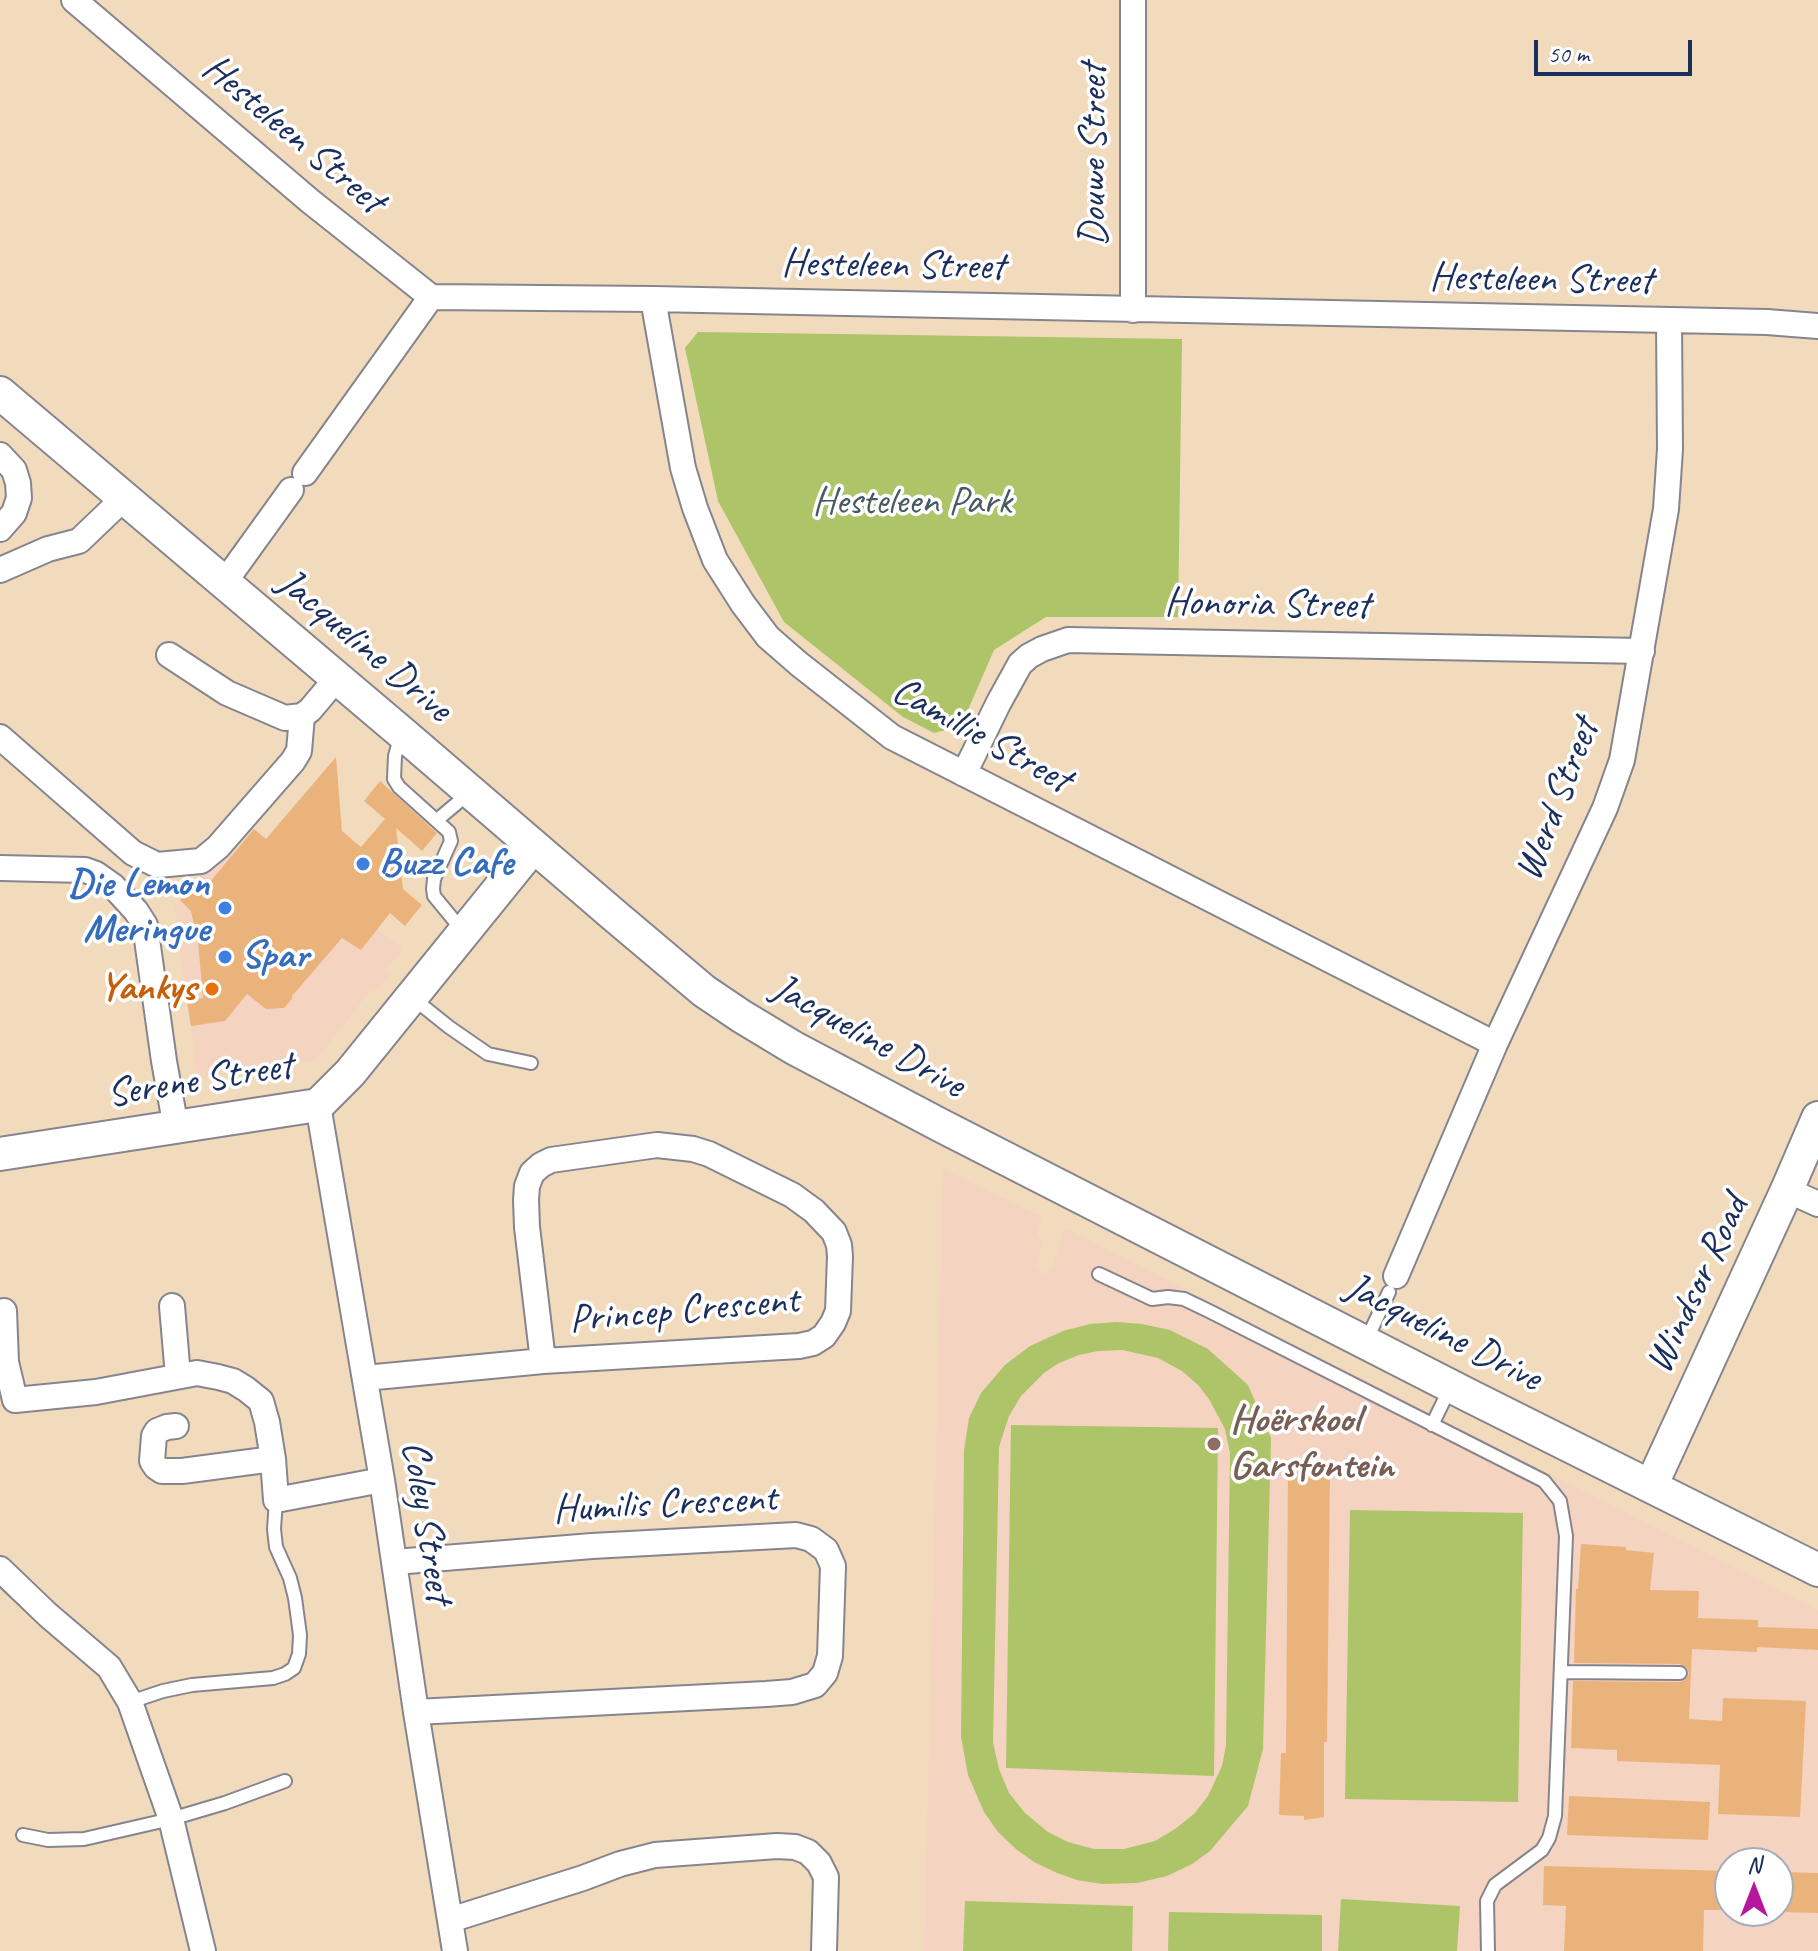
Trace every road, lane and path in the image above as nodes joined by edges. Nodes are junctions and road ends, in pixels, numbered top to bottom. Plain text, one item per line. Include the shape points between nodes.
1 (74, 0) edge
2 (1133, 0) edge
3 (431, 297) junction
4 (653, 299) junction
5 (1133, 310) junction
6 (1669, 321) junction
7 (1818, 326) edge
8 (0, 393) edge
9 (0, 455) edge
10 (124, 498) junction
11 (0, 529) edge
12 (0, 570) edge
13 (224, 583) junction
14 (1642, 651) junction
15 (169, 655) dead end
16 (337, 678) junction
17 (302, 716) junction
18 (402, 733) junction
19 (0, 737) edge
20 (964, 774) junction
21 (471, 792) junction
22 (437, 820) junction
23 (533, 847) junction
24 (0, 868) edge
25 (464, 932) junction
26 (412, 997) junction
27 (1495, 1044) junction
28 (531, 1063) dead end
29 (318, 1105) junction
30 (1818, 1118) edge
31 (176, 1128) junction
32 (0, 1154) edge
33 (1787, 1190) junction
34 (1818, 1204) edge
35 (1099, 1274) dead end
36 (1392, 1284) joint
37 (172, 1306) dead end
38 (4, 1311) dead end
39 (1366, 1341) junction
40 (543, 1361) junction
41 (178, 1376) junction
42 (365, 1378) junction
43 (1451, 1386) junction
44 (7, 1402) edge
45 (1432, 1425) junction
46 (176, 1426) dead end
47 (273, 1459) junction
48 (382, 1480) junction
49 (1651, 1486) junction
50 (276, 1500) junction
51 (395, 1562) junction
52 (0, 1569) edge
53 (1818, 1570) edge
54 (1562, 1672) junction
55 (1680, 1673) dead end
56 (130, 1702) junction
57 (416, 1712) junction
58 (285, 1781) dead end
59 (171, 1819) junction
60 (23, 1835) dead end
61 (450, 1920) junction
62 (203, 1951) edge
63 (455, 1951) edge
64 (824, 1951) edge
65 (1488, 1951) edge

1 - 3 street, Hesteleen Street
2 - 5 street, Douwe Street
3 - 4 street, Hesteleen Street
3 - 13 street
4 - 5 street, Hesteleen Street
4 - 20 street, Camillie Street via 683,468 715,560 743,604 768,637 844,701 892,737
5 - 6 street, Hesteleen Street
6 - 7 street, Hesteleen Street
6 - 14 street, Werd Street via 1666,509
8 - 10 street, Jacqueline Drive
9 - 11 street via 14,470 19,498
10 - 12 street via 79,541
10 - 13 street, Jacqueline Drive
13 - 16 street, Jacqueline Drive
14 - 20 street, Honoria Street via 1068,640 1020,664
14 - 27 street, Werd Street via 1622,760 1605,808
15 - 17 street via 258,708 285,718
16 - 17 street
16 - 18 street, Jacqueline Drive
17 - 19 street via 293,761 218,847 201,861 157,865 133,853
18 - 21 street, Jacqueline Drive
18 - 22 lane via 394,779
20 - 27 street, Camillie Street
21 - 22 lane
21 - 23 street, Jacqueline Drive
22 - 25 lane via 451,841 434,879 434,896
23 - 25 street, Serene Street
23 - 39 street, Jacqueline Drive via 704,991 794,1048
24 - 31 street via 85,870 113,886 136,911 145,925
25 - 26 street, Serene Street
26 - 28 lane via 488,1054
26 - 29 street, Serene Street
27 - 36 street, Werd Street
29 - 31 street, Serene Street
29 - 42 street, Coley Street
30 - 33 street, Windsor Road
31 - 32 street, Serene Street
33 - 34 street
33 - 49 street, Windsor Road
35 - 45 lane via 1152,1299 1184,1299
36 - 39 lane
37 - 41 street
38 - 44 street
39 - 43 street, Jacqueline Drive
40 - 40 street, Princep Crescent via 813,1343 824,1336 838,1311 840,1256 834,1232 792,1195 693,1149 657,1145 551,1160 532,1173 526,1200
40 - 42 street, Princep Crescent
41 - 44 street
41 - 47 street via 197,1373 233,1381 261,1401
42 - 48 street, Coley Street
43 - 45 lane
43 - 49 street, Jacqueline Drive
45 - 54 lane via 1544,1481 1560,1501 1566,1536
46 - 47 street via 154,1436 152,1461 162,1471
47 - 50 street
48 - 50 street
48 - 51 street, Coley Street
49 - 53 street, Jacqueline Drive
50 - 56 lane via 276,1547 290,1578 300,1635 294,1668 273,1678 192,1685
51 - 57 street, Coley Street
51 - 57 street, Humilis Crescent via 796,1535 826,1550 833,1566 830,1656 815,1685 766,1694
52 - 56 street via 109,1667
54 - 55 lane
54 - 65 lane via 1555,1816 1542,1850 1495,1885 1487,1901
56 - 59 street
57 - 61 street, Coley Street
58 - 59 lane
59 - 60 lane via 84,1839
59 - 62 street
61 - 63 street, Coley Street
61 - 64 street via 655,1855 795,1847 808,1852 826,1877

